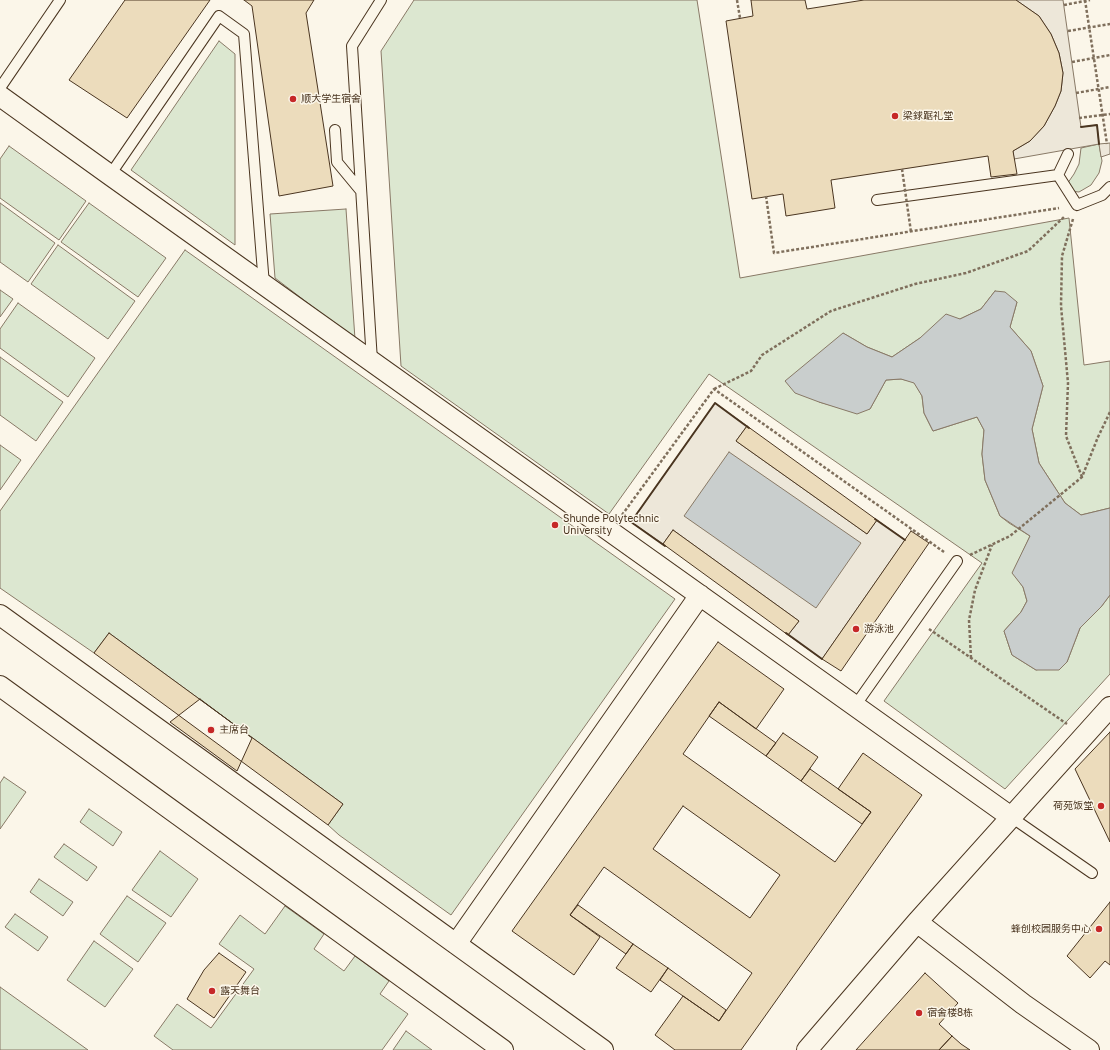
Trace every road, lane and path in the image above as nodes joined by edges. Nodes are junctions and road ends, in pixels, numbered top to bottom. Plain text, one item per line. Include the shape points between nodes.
1 (60, 0) edge
2 (381, 0) edge
3 (737, 0) edge
4 (1085, 0) edge
5 (1090, 0) edge
6 (1064, 5) dead end
7 (740, 18) dead end
8 (1110, 24) edge
9 (1089, 27) junction
10 (1068, 31) dead end
11 (1110, 55) edge
12 (1094, 58) junction
13 (1072, 62) dead end
14 (1110, 87) edge
15 (0, 88) edge
16 (1098, 89) junction
17 (1076, 93) dead end
18 (0, 96) edge
19 (1110, 114) edge
20 (1102, 115) junction
21 (1079, 118) dead end
22 (335, 130) dead end
23 (1107, 144) dead end
24 (1068, 154) dead end
25 (902, 169) dead end
26 (1058, 175) junction
27 (110, 176) junction
28 (1110, 187) edge
29 (361, 191) junction
30 (766, 196) dead end
31 (877, 200) dead end
32 (1077, 205) junction
33 (911, 232) junction
34 (264, 285) junction
35 (372, 362) junction
36 (714, 389) junction
37 (1110, 412) edge
38 (1082, 477) junction
39 (610, 531) junction
40 (992, 544) junction
41 (957, 561) junction
42 (700, 595) junction
43 (0, 615) edge
44 (916, 620) junction
45 (971, 658) junction
46 (0, 686) edge
47 (855, 706) junction
48 (1110, 707) edge
49 (1085, 736) junction
50 (1011, 817) junction
51 (1092, 873) dead end
52 (917, 922) junction
53 (456, 944) junction
54 (503, 1050) edge
55 (603, 1050) edge
56 (807, 1050) edge
57 (1089, 1050) edge

1 - 15 lane
2 - 29 lane via 352,46
3 - 7 path
4 - 5 path
4 - 6 path
4 - 9 path
8 - 9 path
9 - 10 path
9 - 12 path
11 - 12 path
12 - 13 path
12 - 16 path
14 - 16 path
16 - 17 path
16 - 20 path
18 - 27 street
19 - 20 path
20 - 21 path
20 - 23 path
22 - 29 lane via 337,162
24 - 26 lane
25 - 33 path, bridge
26 - 31 lane
26 - 32 lane
27 - 34 street
27 - 34 lane via 219,16 244,34
28 - 32 lane via 1102,195
29 - 35 lane
30 - 33 path via 774,253
32 - 33 path
32 - 36 path via 1028,251 966,273 915,284 831,311 762,355 751,371
32 - 38 path via 1062,256 1061,306 1068,383 1066,436
34 - 35 street
35 - 39 street
36 - 39 path
36 - 41 path
37 - 38 path
38 - 40 path via 1010,536
39 - 42 street
40 - 41 path
40 - 45 path via 975,590 970,620
41 - 44 lane
42 - 47 street
42 - 53 street
43 - 53 street
44 - 45 path
44 - 47 lane
45 - 49 path
46 - 54 street
47 - 50 street
48 - 49 street
49 - 50 street
50 - 51 lane
50 - 52 street
52 - 56 street
52 - 57 street via 1023,1004
53 - 55 street

